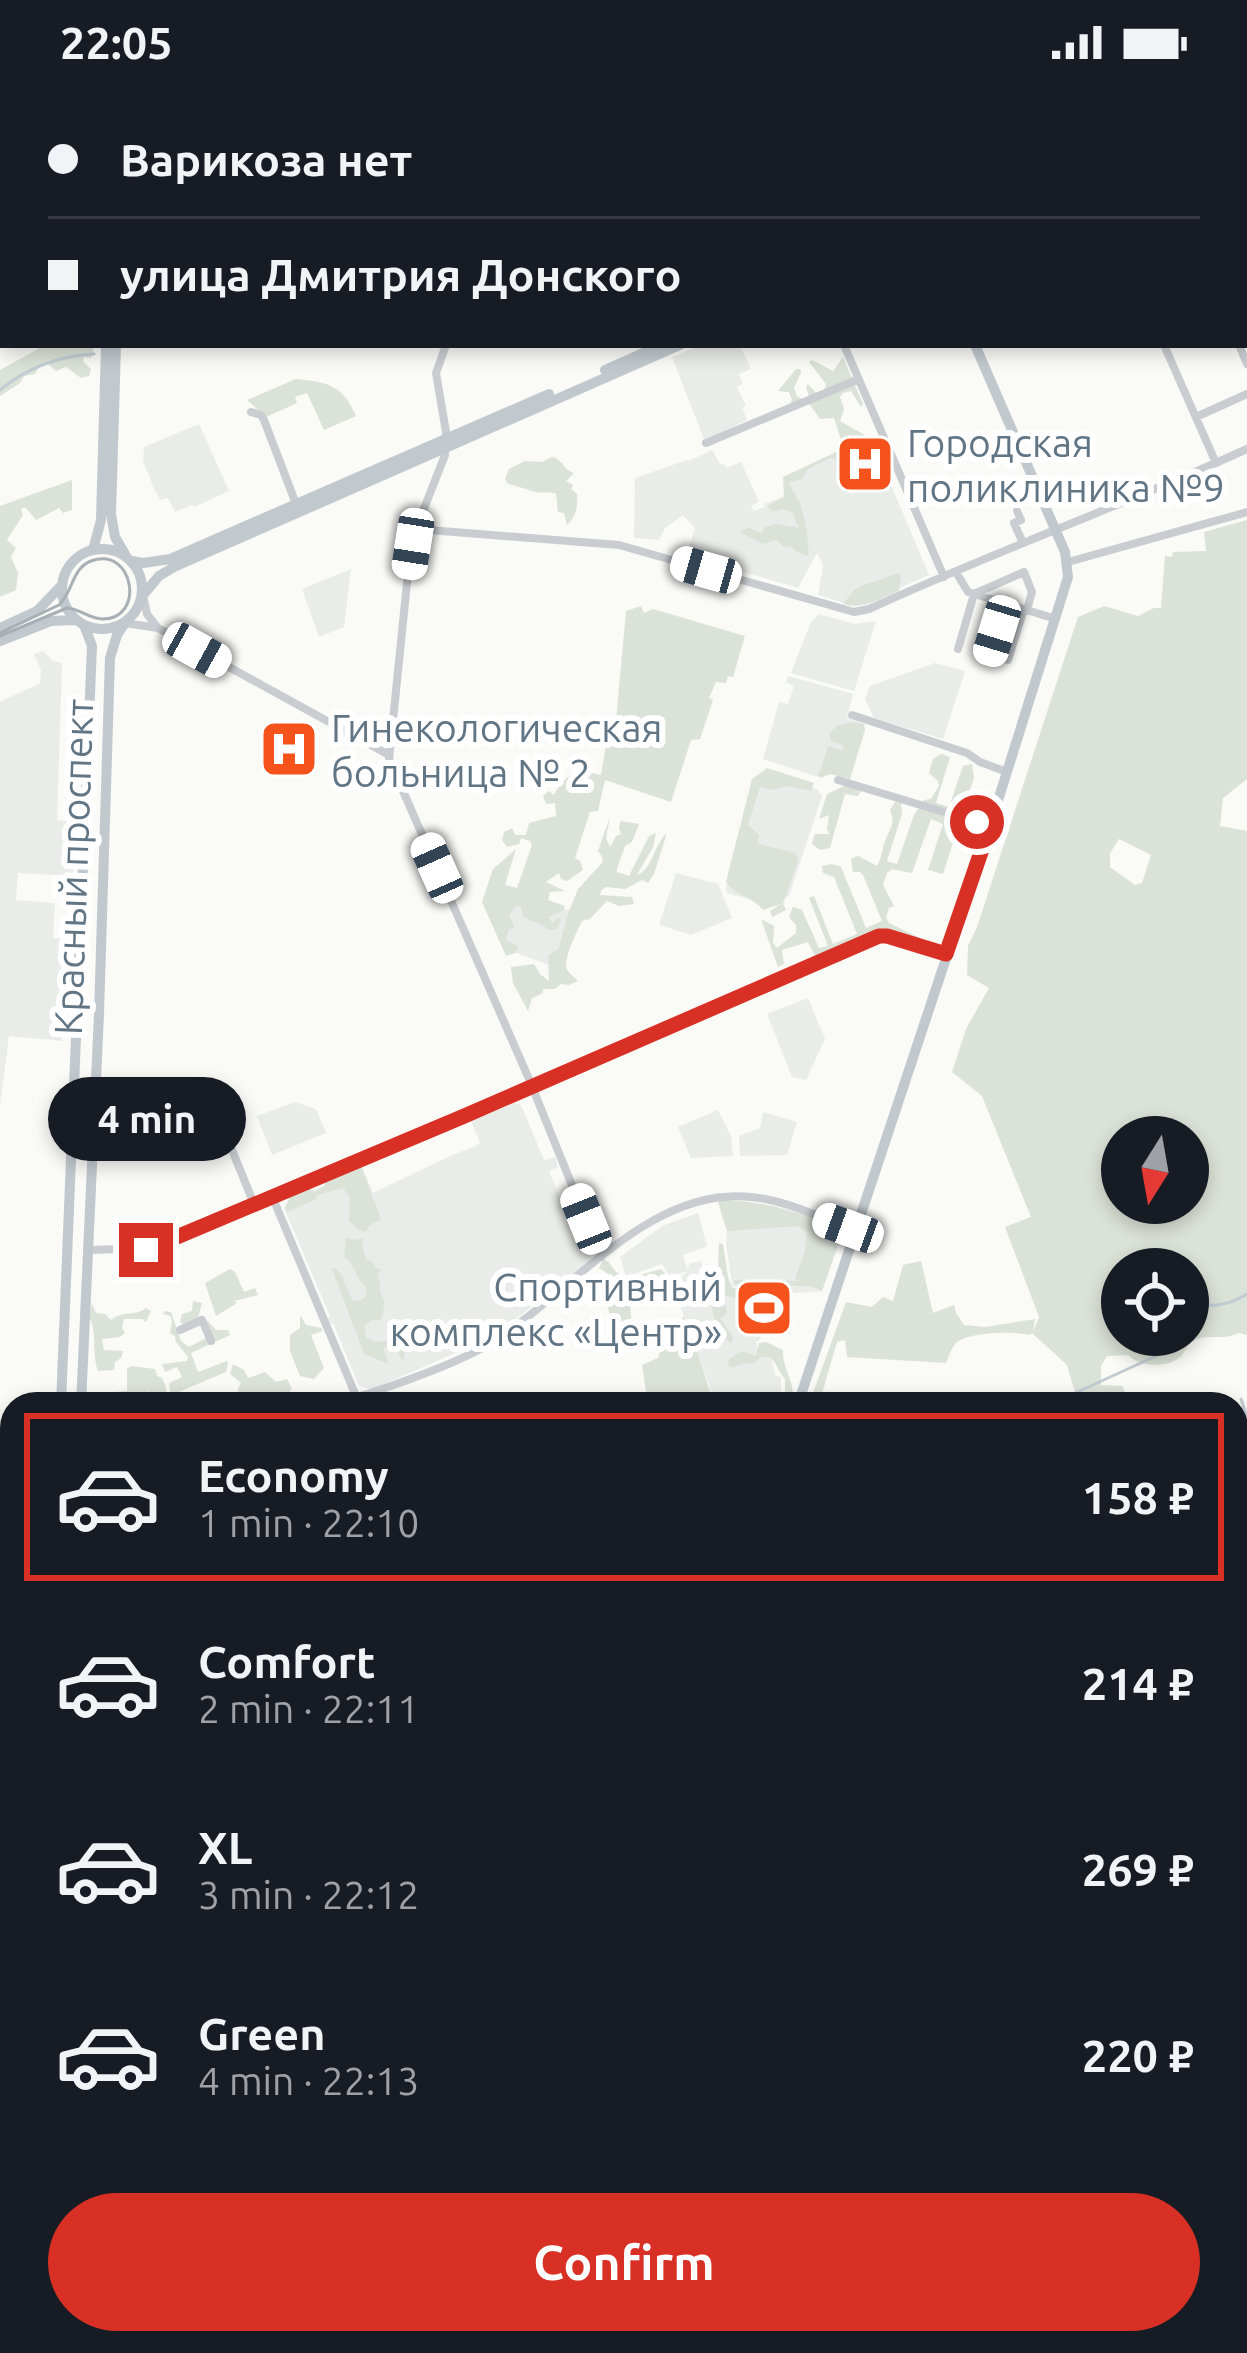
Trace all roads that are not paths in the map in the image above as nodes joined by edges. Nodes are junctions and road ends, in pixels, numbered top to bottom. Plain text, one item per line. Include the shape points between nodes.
1 (108, 348) edge
2 (108, 348) edge
3 (445, 348) edge
4 (654, 348) edge
5 (673, 348) edge
6 (845, 348) edge
7 (976, 348) edge
8 (1165, 348) edge
9 (859, 380) junction
10 (1247, 394) edge
11 (251, 412) dead end
12 (1196, 416) junction
13 (446, 442) junction
14 (706, 443) dead end
15 (1247, 449) edge
16 (1216, 463) junction
17 (298, 508) junction
18 (1017, 512) dead end
19 (1247, 512) edge
20 (416, 529) junction
21 (1056, 530) junction
22 (1022, 543) junction
23 (93, 550) junction
24 (129, 559) junction
25 (1068, 562) junction
26 (956, 572) junction
27 (944, 577) junction
28 (62, 585) junction
29 (974, 594) junction
30 (142, 596) junction
31 (1006, 603) junction
32 (1026, 609) junction
33 (1056, 619) junction
34 (80, 623) junction
35 (125, 623) junction
36 (0, 628) edge
37 (158, 628) junction
38 (0, 641) edge
39 (958, 649) dead end
40 (989, 658) dead end
41 (1008, 660) dead end
42 (88, 704) junction
43 (109, 704) junction
44 (852, 715) dead end
45 (389, 755) junction
46 (1006, 772) junction
47 (838, 780) dead end
48 (990, 826) junction
49 (83, 880) junction
50 (103, 885) junction
51 (80, 929) junction
52 (101, 931) junction
53 (946, 954) junction
54 (77, 1059) junction
55 (97, 1060) junction
56 (531, 1085) junction
57 (216, 1142) dead end
58 (73, 1148) junction
59 (93, 1148) junction
60 (272, 1196) junction
61 (254, 1204) junction
62 (857, 1231) junction
63 (88, 1250) junction
64 (68, 1251) junction
65 (602, 1258) junction
66 (66, 1310) junction
67 (86, 1310) junction
68 (180, 1330) dead end
69 (211, 1341) dead end
70 (62, 1392) edge
71 (82, 1392) edge
72 (354, 1392) edge
73 (370, 1392) edge
74 (802, 1392) edge

1 - 23 main road
2 - 24 main road via 111,514
3 - 13 street via 436,373
4 - 13 main road
5 - 13 main road
6 - 9 street
7 - 21 main road
8 - 12 street
9 - 14 street
9 - 27 street
10 - 12 street
11 - 17 street via 264,421
12 - 16 street
13 - 17 main road
13 - 20 street
15 - 16 street
16 - 21 street
17 - 24 main road via 170,559
17 - 30 main road via 174,567
18 - 22 street
19 - 25 street
20 - 27 street via 619,545 854,612
20 - 45 street
21 - 22 street
21 - 25 main road
22 - 26 street
23 - 24 main road
23 - 28 main road via 68,566
24 - 30 main road
25 - 33 main road
26 - 27 street
26 - 29 street
28 - 34 main road
28 - 36 main road via 30,616
29 - 31 street
29 - 32 street via 1024,572 1032,592
29 - 39 street
30 - 35 main road
30 - 37 street
31 - 32 street
31 - 40 street
32 - 33 street
32 - 41 street
33 - 46 main road
34 - 35 main road
34 - 38 main road via 42,623
34 - 42 main road, Красный проспект via 92,646
35 - 37 street
35 - 43 main road, Красный проспект via 111,652
37 - 45 street
42 - 43 main road
42 - 49 main road, Красный проспект
43 - 50 main road, Красный проспект
44 - 46 street
45 - 56 street
46 - 48 main road
47 - 48 street
48 - 53 main road
49 - 50 main road
49 - 51 main road, Красный проспект
50 - 52 main road, Красный проспект
51 - 52 main road via 92,923
51 - 54 main road, Красный проспект
52 - 55 main road, Красный проспект
53 - 56 street via 879,936
53 - 62 main road
54 - 55 main road
54 - 58 main road, Красный проспект
55 - 59 main road, Красный проспект
56 - 60 street
56 - 65 street
57 - 61 street via 232,1150
58 - 59 main road
58 - 64 main road, Красный проспект
59 - 63 main road, Красный проспект
60 - 61 street
60 - 72 street
61 - 63 street via 146,1250
62 - 65 street via 766,1199 719,1197 643,1226
62 - 74 main road
63 - 64 main road
63 - 67 main road, Красный проспект
64 - 66 main road, Красный проспект
65 - 73 street via 488,1344
66 - 67 main road
66 - 70 main road, Красный проспект
67 - 71 main road, Красный проспект
68 - 69 street via 202,1320

